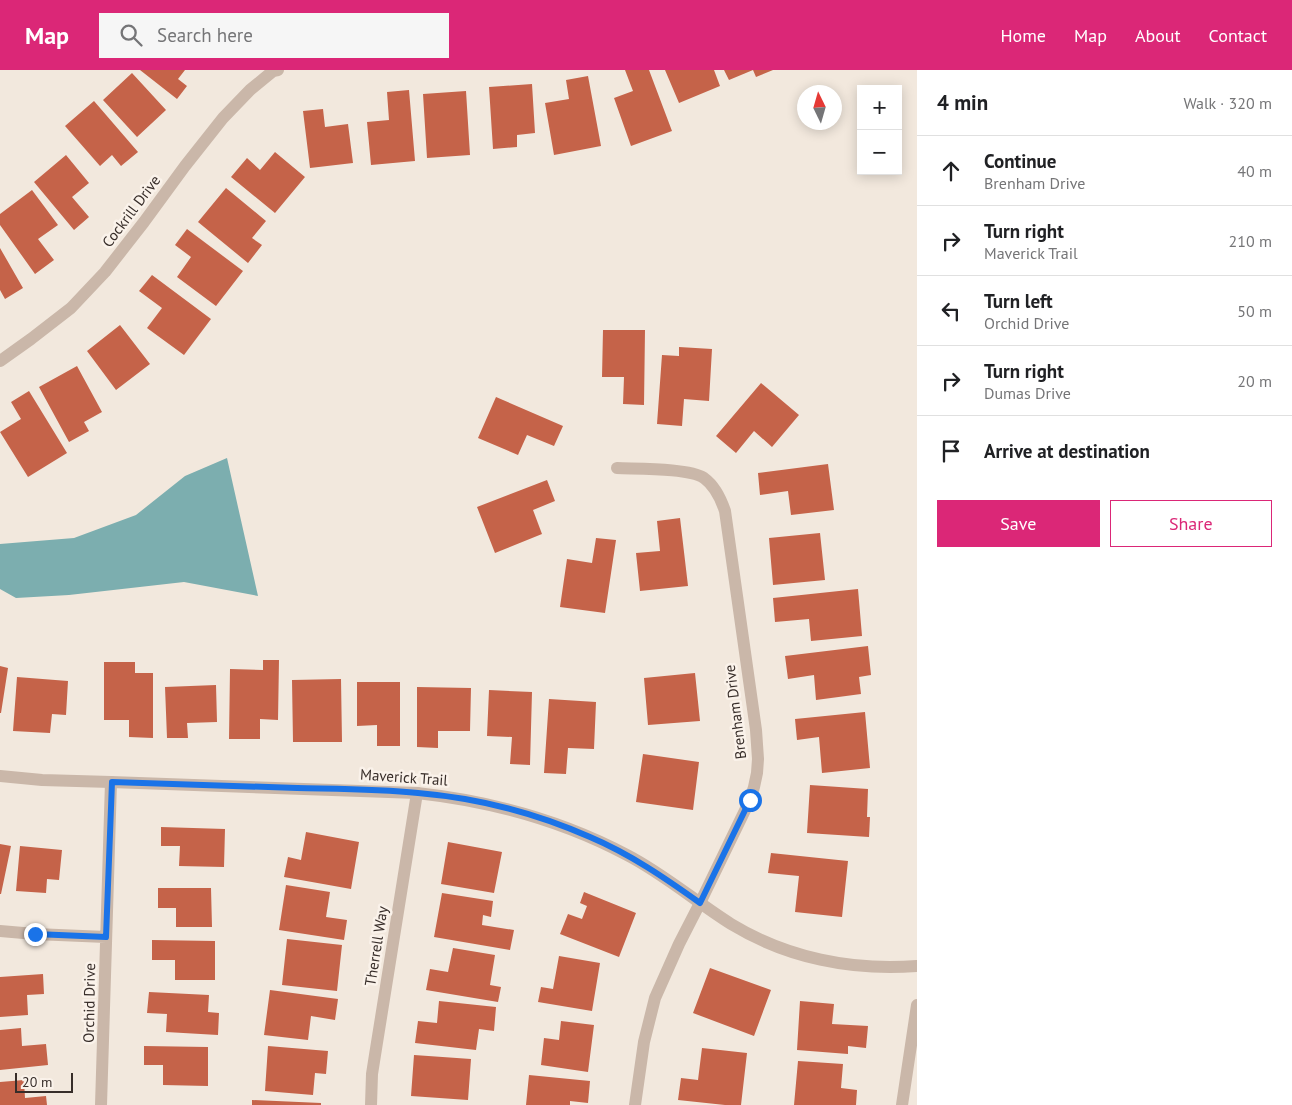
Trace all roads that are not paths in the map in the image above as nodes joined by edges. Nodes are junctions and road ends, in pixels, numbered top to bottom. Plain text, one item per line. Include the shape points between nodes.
1 (278, 70) edge
2 (0, 361) edge
3 (617, 468) dead end
4 (0, 776) edge
5 (112, 782) junction
6 (417, 793) junction
7 (700, 903) junction
8 (0, 931) edge
9 (106, 937) junction
10 (917, 966) edge
11 (917, 1004) edge
12 (101, 1105) edge
13 (370, 1105) edge
14 (635, 1105) edge
15 (902, 1105) edge

1 - 2 street, Cockrill Drive via 272,71 250,90 223,118 105,272 70,308
3 - 7 street, Brenham Drive via 694,473 711,484 722,501 724,511 758,759 750,800
4 - 5 street, Maverick Trail
5 - 6 street, Maverick Trail
5 - 9 street, Orchid Drive
6 - 7 street, Maverick Trail via 501,807 590,837 647,866
6 - 13 street, Therrell Way via 375,1054
7 - 10 street, Maverick Trail via 755,937 801,955 864,966
7 - 14 street, Brenham Drive via 654,998
8 - 9 street
9 - 12 street, Orchid Drive
11 - 15 street

